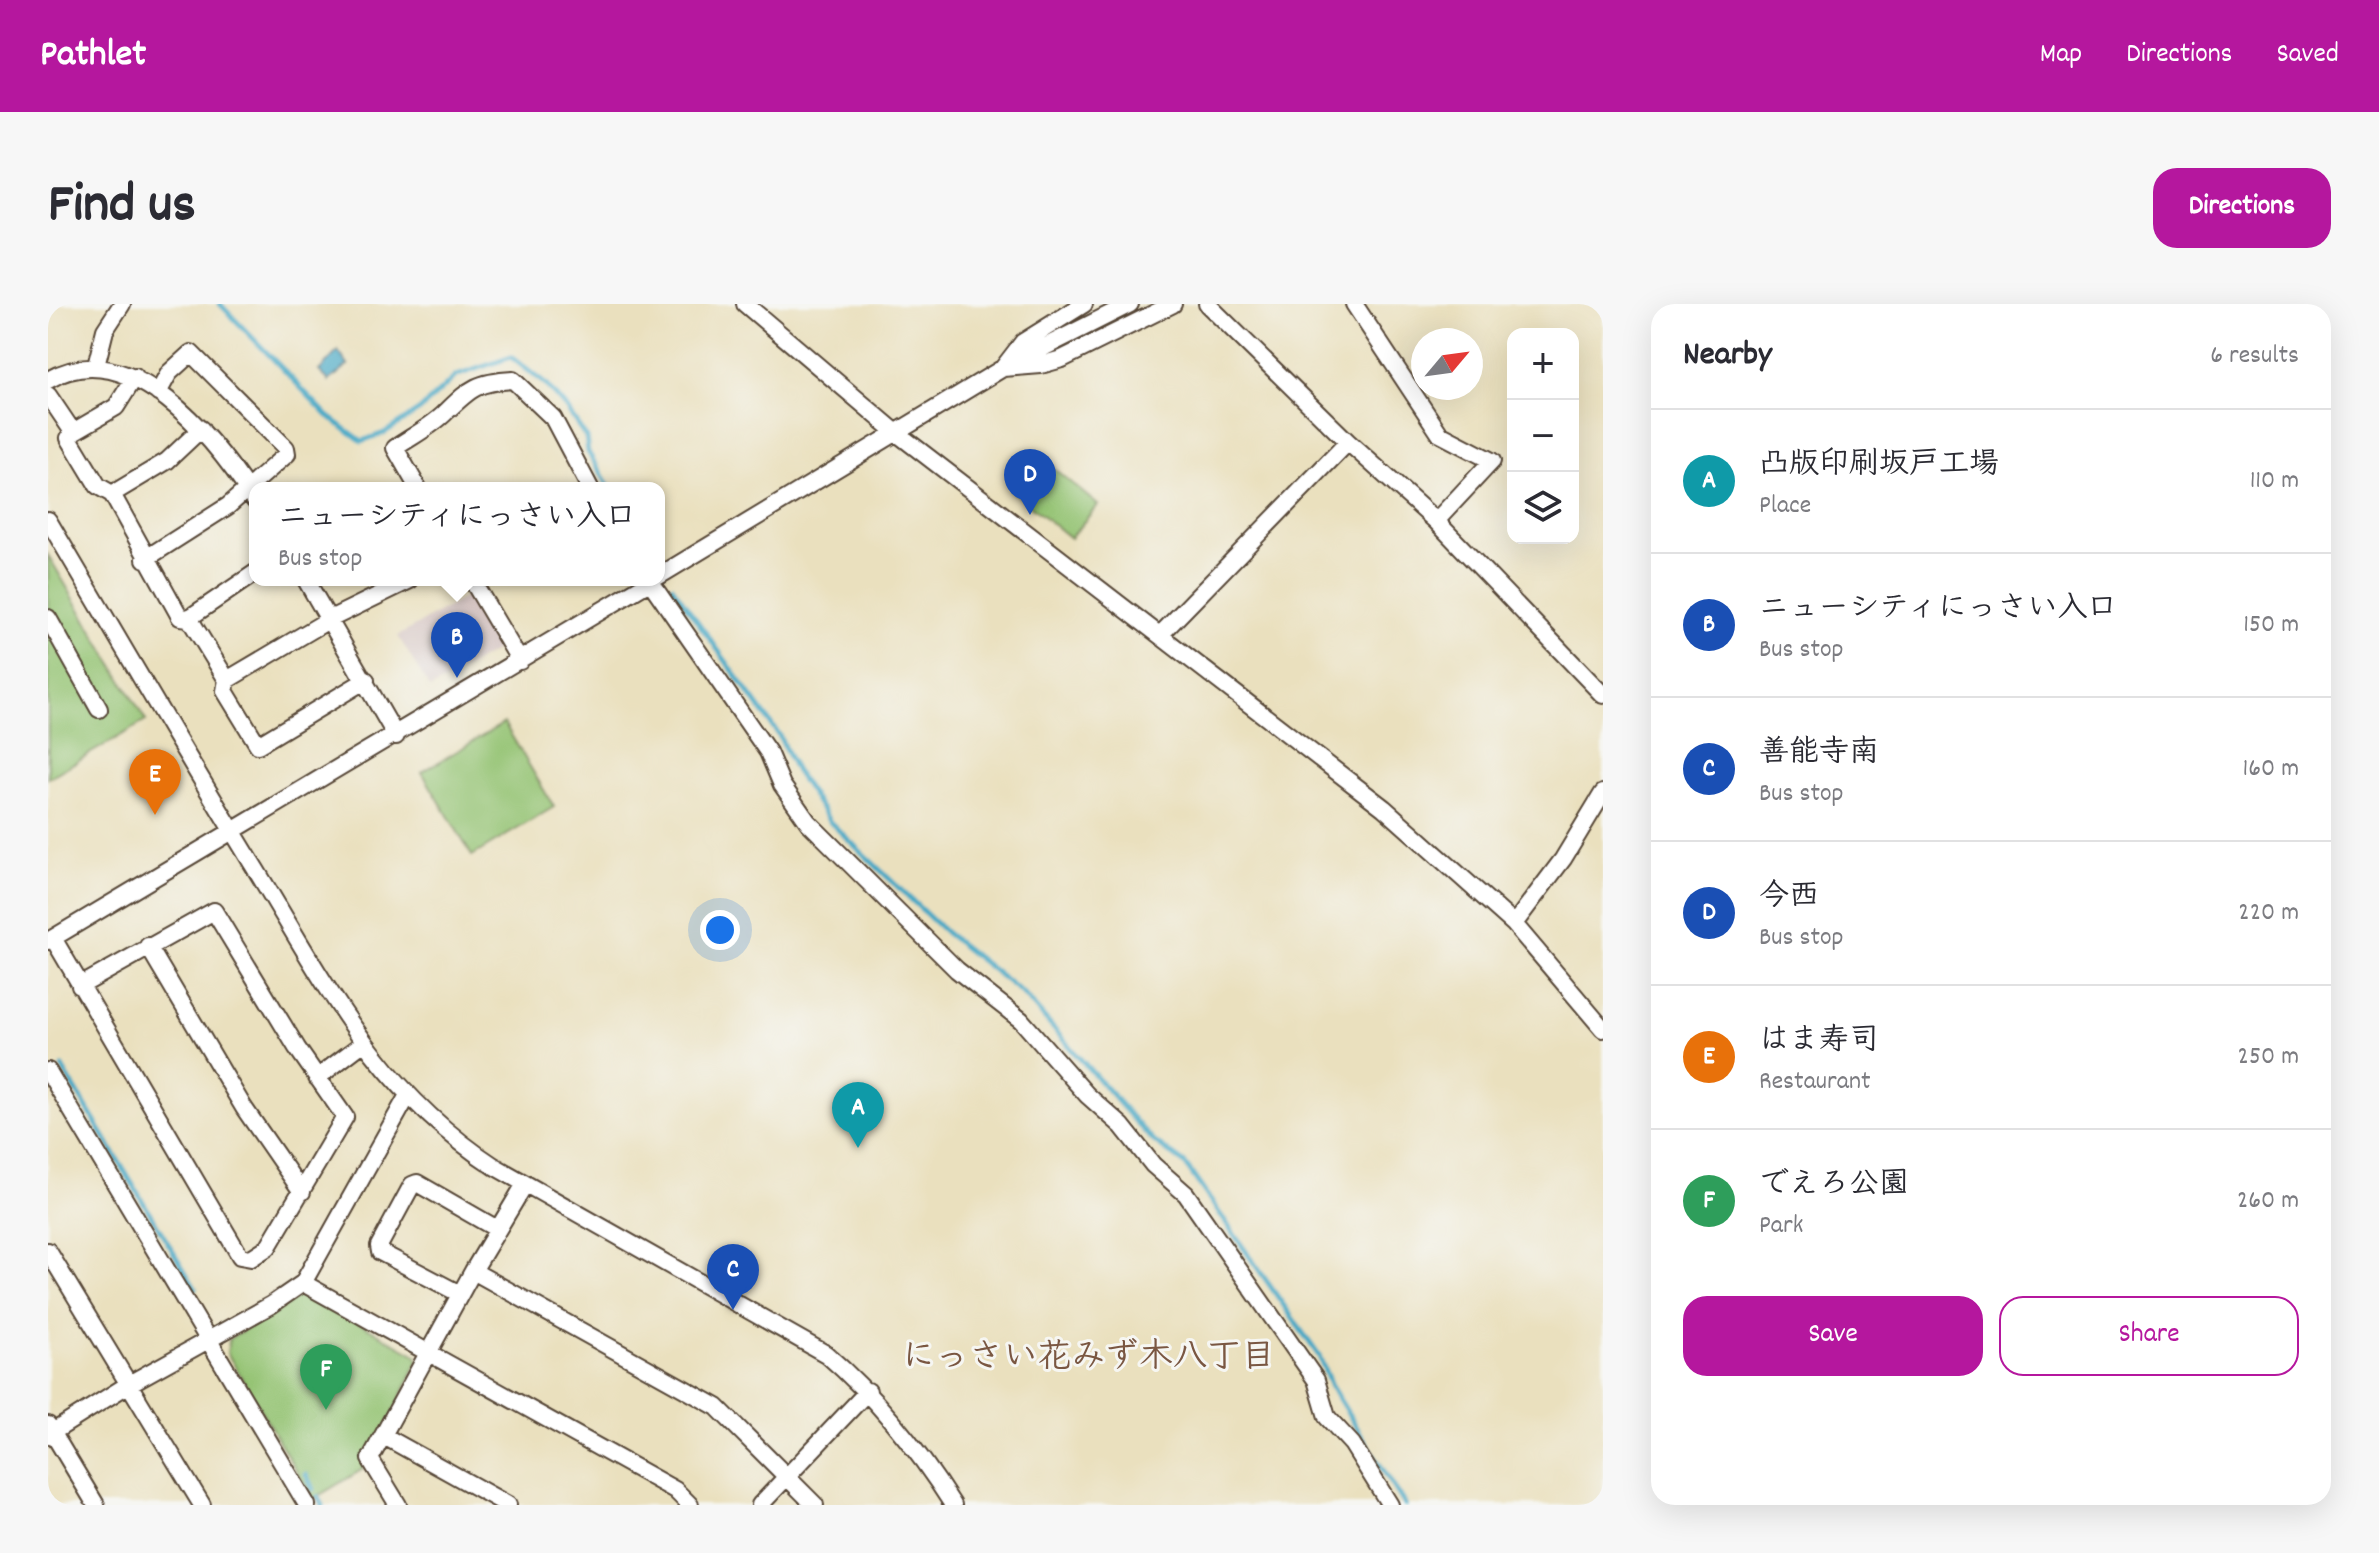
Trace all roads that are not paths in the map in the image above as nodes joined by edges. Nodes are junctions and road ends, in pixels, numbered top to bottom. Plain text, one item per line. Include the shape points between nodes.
1 (122, 304) edge
2 (1084, 304) edge
3 (1130, 304) edge
4 (1173, 304) edge
5 (1207, 304) edge
6 (1354, 304) edge
7 (751, 306) edge
8 (96, 366) junction
9 (1003, 368) junction
10 (135, 377) junction
11 (48, 380) edge
12 (158, 393) junction
13 (48, 395) edge
14 (201, 429) junction
15 (73, 432) junction
16 (898, 434) junction
17 (1348, 442) junction
18 (262, 482) edge
19 (415, 482) edge
20 (586, 482) edge
21 (249, 491) edge
22 (112, 494) junction
23 (249, 495) edge
24 (48, 520) edge
25 (1436, 521) junction
26 (145, 559) junction
27 (665, 572) edge
28 (249, 577) edge
29 (310, 586) edge
30 (398, 586) edge
31 (476, 586) edge
32 (642, 586) edge
33 (658, 586) edge
34 (48, 618) edge
35 (189, 618) junction
36 (330, 619) junction
37 (1160, 635) junction
38 (520, 661) junction
39 (227, 680) junction
40 (366, 680) junction
41 (1603, 695) edge
42 (99, 709) dead end
43 (396, 736) junction
44 (1603, 793) edge
45 (233, 832) junction
46 (1514, 924) junction
47 (50, 940) edge
48 (148, 946) junction
49 (80, 986) junction
50 (1603, 1029) edge
51 (363, 1043) junction
52 (48, 1071) edge
53 (317, 1078) junction
54 (407, 1097) junction
55 (525, 1184) junction
56 (302, 1192) junction
57 (497, 1229) junction
58 (48, 1251) edge
59 (473, 1271) junction
60 (303, 1283) junction
61 (460, 1294) junction
62 (208, 1339) junction
63 (430, 1353) junction
64 (129, 1384) junction
65 (868, 1391) junction
66 (49, 1430) edge
67 (384, 1436) junction
68 (786, 1478) junction
69 (96, 1505) edge
70 (202, 1505) edge
71 (307, 1505) edge
72 (398, 1505) edge
73 (508, 1505) edge
74 (690, 1505) edge
75 (760, 1505) edge
76 (815, 1505) edge
77 (953, 1505) edge
78 (1390, 1505) edge

1 - 8 street via 105,330
2 - 9 street via 1023,342
3 - 9 street
4 - 9 street via 1062,359
5 - 17 street
6 - 25 street via 1440,434 1492,461
7 - 16 street
8 - 10 street
8 - 11 street via 67,369
9 - 16 street
10 - 12 street
10 - 15 street via 116,407
12 - 14 street
12 - 18 street via 169,373 191,353 286,448 287,454
13 - 15 street
14 - 21 street
14 - 22 street via 167,461
15 - 22 street via 69,438 98,486
16 - 27 street
16 - 37 street
17 - 25 street
17 - 37 street
19 - 20 street via 395,448 446,412 462,393 513,380 553,418
22 - 26 street
23 - 26 street
24 - 45 street
25 - 41 street
26 - 35 street via 180,617
28 - 35 street
29 - 36 street
30 - 36 street
31 - 38 street
32 - 38 street
33 - 78 street via 808,822 957,970 1021,1020 1186,1194 1316,1380 1327,1417 1352,1444
34 - 42 street
35 - 39 street
36 - 39 street
36 - 40 street
37 - 46 street via 1384,808
38 - 43 street
39 - 40 street via 225,691 258,745
40 - 43 street
43 - 45 street
44 - 46 street via 1563,859
45 - 47 street
45 - 51 street
46 - 50 street
47 - 49 street
48 - 49 street
48 - 53 street via 214,911
48 - 56 street via 244,1108
49 - 56 street via 240,1256 251,1258 268,1247
51 - 53 street
51 - 54 street
52 - 62 street
53 - 56 street via 345,1117
54 - 55 street via 466,1148
54 - 60 street
55 - 57 street
55 - 65 street via 826,1354
57 - 59 street
57 - 61 street via 417,1183 412,1185 380,1252
58 - 64 street
59 - 61 street
59 - 68 street via 717,1407
60 - 62 street
60 - 63 street
61 - 63 street
62 - 64 street
62 - 71 street
63 - 67 street
63 - 74 street via 675,1490
64 - 66 street
64 - 70 street
65 - 68 street
65 - 77 street
66 - 69 street
67 - 72 street via 370,1459
67 - 73 street
68 - 75 street
68 - 76 street

